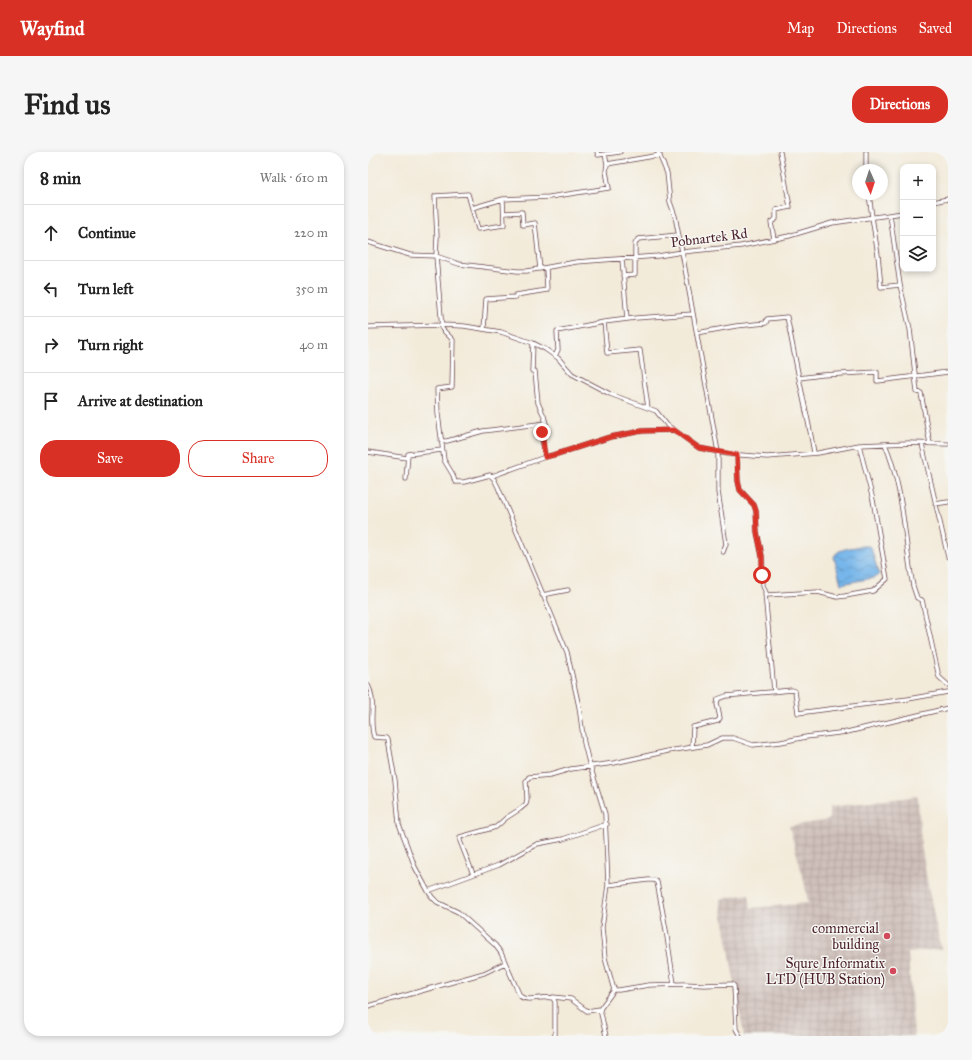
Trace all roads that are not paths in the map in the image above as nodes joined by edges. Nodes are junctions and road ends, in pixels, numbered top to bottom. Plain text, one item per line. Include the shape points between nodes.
1 (597, 152) edge
2 (620, 152) edge
3 (780, 152) edge
4 (866, 152) edge
5 (659, 153) edge
6 (606, 154) junction
7 (607, 164) junction
8 (866, 164) edge
9 (503, 199) junction
10 (948, 199) edge
11 (870, 200) edge
12 (936, 201) edge
13 (472, 208) junction
14 (504, 213) junction
15 (900, 213) edge
16 (890, 215) junction
17 (872, 217) junction
18 (678, 235) junction
19 (774, 239) junction
20 (368, 242) edge
21 (682, 252) junction
22 (436, 256) junction
23 (634, 258) junction
24 (622, 259) junction
25 (546, 268) junction
26 (540, 269) junction
27 (623, 276) junction
28 (900, 285) junction
29 (693, 314) junction
30 (627, 319) junction
31 (604, 322) junction
32 (442, 325) junction
33 (368, 327) edge
34 (484, 329) junction
35 (697, 333) junction
36 (533, 342) junction
37 (555, 356) junction
38 (948, 372) edge
39 (915, 376) junction
40 (799, 378) junction
41 (648, 408) junction
42 (546, 423) junction
43 (674, 430) junction
44 (441, 441) junction
45 (885, 444) junction
46 (922, 444) junction
47 (930, 444) junction
48 (948, 444) edge
49 (859, 445) junction
50 (442, 450) junction
51 (368, 452) edge
52 (718, 452) junction
53 (814, 453) junction
54 (737, 455) junction
55 (545, 457) junction
56 (407, 458) junction
57 (492, 476) junction
58 (406, 479) dead end
59 (948, 502) edge
60 (935, 504) junction
61 (947, 549) edge
62 (723, 552) dead end
63 (948, 557) edge
64 (568, 590) dead end
65 (765, 592) junction
66 (542, 595) junction
67 (368, 685) edge
68 (948, 685) edge
69 (774, 691) junction
70 (948, 692) edge
71 (948, 708) edge
72 (692, 747) junction
73 (590, 767) junction
74 (607, 824) junction
75 (473, 874) junction
76 (608, 886) junction
77 (428, 891) junction
78 (505, 963) junction
79 (674, 984) junction
80 (614, 990) junction
81 (552, 997) junction
82 (368, 1006) edge
83 (600, 1009) junction
84 (556, 1036) edge
85 (606, 1036) edge
86 (740, 1036) edge

1 - 6 street via 598,155
2 - 6 street
3 - 19 street via 790,207 776,210 776,219 771,222
4 - 8 street
5 - 7 street
5 - 18 street via 667,173 670,202
6 - 7 street
7 - 9 street via 609,188 548,197
9 - 13 street
9 - 14 street
10 - 12 street
11 - 17 street
13 - 14 street via 478,229 504,225
13 - 22 street via 468,194 435,196
14 - 26 street via 522,212 523,225 535,223
15 - 16 street, Pobnartek Rd
16 - 17 street, Pobnartek Rd
16 - 28 street
17 - 19 street, Pobnartek Rd via 832,223
17 - 28 street via 881,287
18 - 21 street
18 - 23 street via 638,239
19 - 21 street, Pobnartek Rd via 741,246
20 - 22 street, Pobnartek Rd via 410,255
21 - 23 street, Pobnartek Rd
21 - 29 street
22 - 26 street, Pobnartek Rd via 459,264 516,271
22 - 32 street
23 - 24 street, Pobnartek Rd
23 - 27 street via 635,275
24 - 25 street, Pobnartek Rd via 558,264
24 - 27 street
25 - 26 street, Pobnartek Rd
25 - 34 street via 547,290 516,297 486,299
27 - 30 street
28 - 39 street via 910,329
29 - 30 street
29 - 35 street
30 - 31 street
31 - 37 street via 557,331 558,350
31 - 41 street via 607,353 640,350
32 - 33 street
32 - 34 street
32 - 44 street via 442,329 453,340 452,387 437,389
34 - 36 street
35 - 40 street via 766,323 767,319 787,316
35 - 52 street
36 - 37 street
36 - 42 street via 532,371 535,370 538,402
37 - 41 street via 572,374 610,394
38 - 39 street
39 - 40 street via 878,382 877,372
39 - 47 street via 917,392 921,392
40 - 53 street
41 - 43 street via 656,410
42 - 44 street via 483,431
42 - 55 street via 548,431 542,432
43 - 52 street via 699,448
43 - 55 street via 642,431 610,437
44 - 50 street
45 - 46 street
45 - 49 street
45 - 68 street via 902,507 913,586 917,598 922,600 939,677
46 - 47 street
46 - 60 street
47 - 48 street
49 - 53 street
49 - 65 street via 873,500 887,579 873,591 837,597 818,592 770,596
50 - 56 street via 408,454
50 - 57 street via 455,482
51 - 56 street
52 - 54 street
52 - 62 street via 718,492 726,544
53 - 54 street via 767,457
54 - 65 street via 740,490 754,505 756,511
55 - 57 street
56 - 58 street
57 - 66 street
59 - 60 street
60 - 61 street
61 - 63 street
64 - 66 street
65 - 69 street
66 - 73 street via 567,652
67 - 77 street via 373,701 372,733 374,737 388,740 399,824 415,867
69 - 70 street via 794,690 798,713 908,700
69 - 72 street via 718,699 720,718 715,722 693,727
71 - 72 street via 847,732 753,745 733,738 722,738 707,745
72 - 73 street
73 - 74 street
73 - 75 street via 529,777 526,781 526,804 496,827 460,836
74 - 75 street via 563,839 537,844 499,865
74 - 76 street
75 - 77 street
76 - 79 street via 648,880 657,882
76 - 80 street via 602,928 607,966
77 - 78 street via 437,902 458,912 495,945
78 - 81 street via 522,998
78 - 82 street via 484,973
79 - 80 street
79 - 86 street via 733,984 736,1029
80 - 83 street
81 - 83 street via 571,1000 587,1011
81 - 84 street via 555,1001
83 - 85 street

